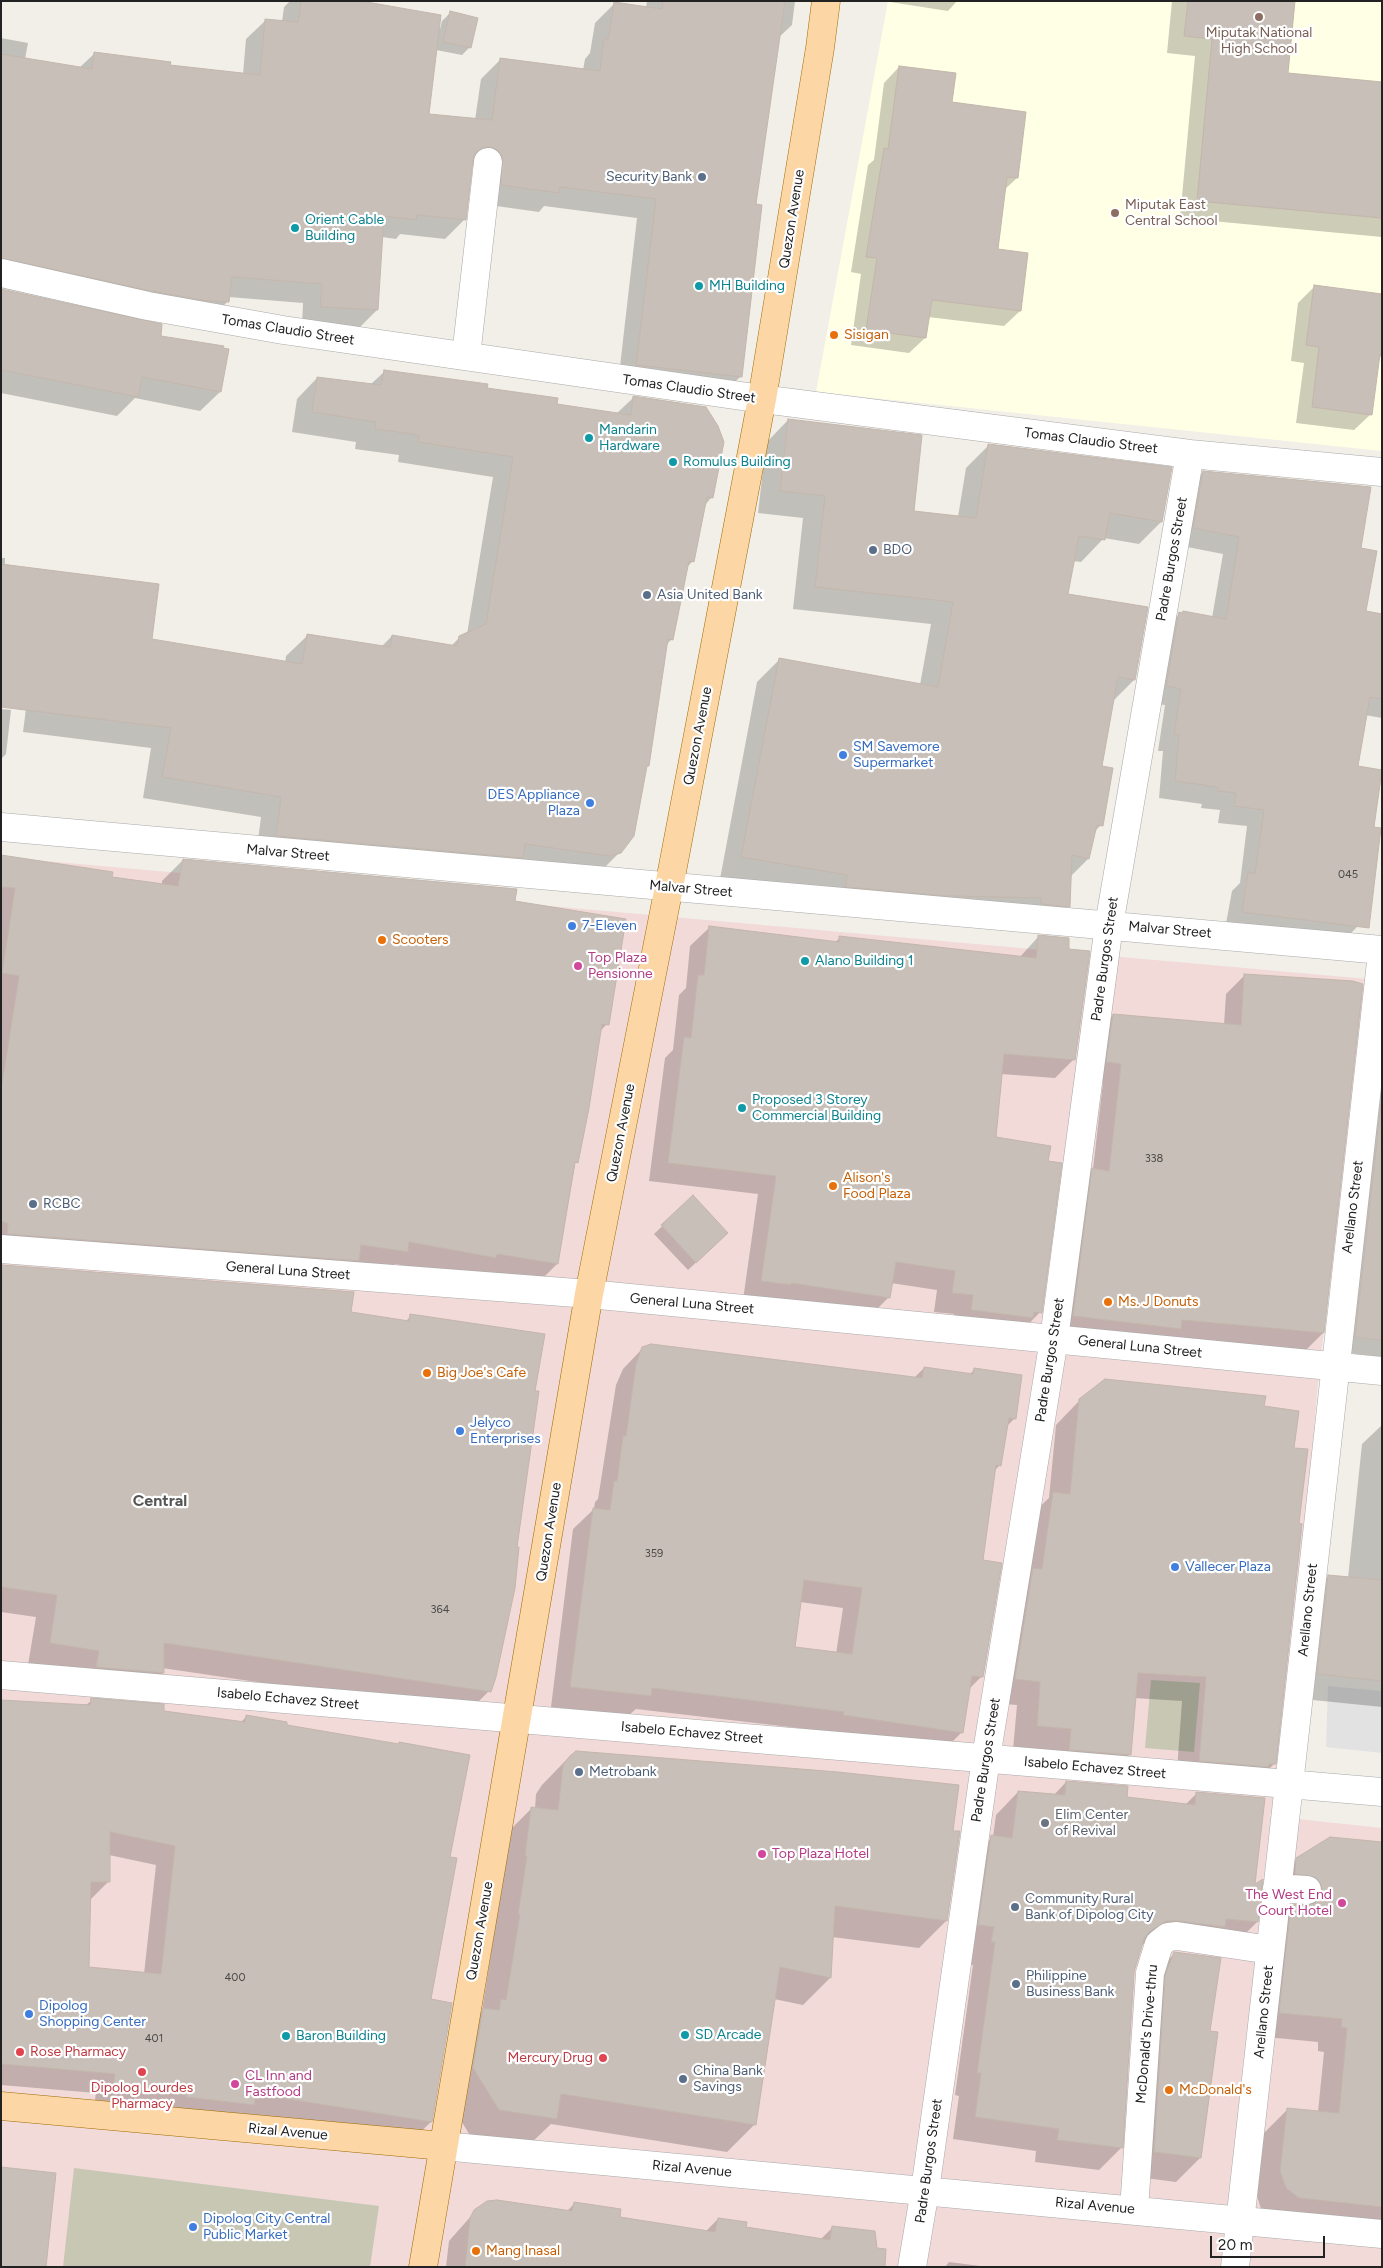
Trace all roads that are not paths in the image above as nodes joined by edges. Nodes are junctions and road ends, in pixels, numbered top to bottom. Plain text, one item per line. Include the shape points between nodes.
1 (826, 1) edge
2 (488, 162) dead end
3 (1, 273) edge
4 (466, 356) junction
5 (762, 399) junction
6 (1190, 454) junction
7 (1382, 472) edge
8 (1, 827) edge
9 (669, 887) junction
10 (1109, 925) junction
11 (1382, 951) edge
12 (1, 1249) edge
13 (589, 1294) junction
14 (1054, 1339) junction
15 (1334, 1366) junction
16 (1382, 1370) edge
17 (1, 1675) edge
18 (518, 1718) junction
19 (986, 1758) junction
20 (1288, 1784) junction
21 (1382, 1792) edge
22 (1277, 1888) junction
23 (1307, 1890) dead end
24 (1270, 1950) junction
25 (1, 2106) edge
26 (442, 2146) junction
27 (925, 2190) junction
28 (1134, 2210) junction
29 (1240, 2220) junction
30 (1382, 2234) edge
31 (423, 2267) edge
32 (912, 2267) edge
33 (1235, 2267) edge

1 - 5 main road, Quezon Avenue
2 - 4 street
3 - 4 street, Tomas Claudio Street via 225,320
4 - 5 street, Tomas Claudio Street
5 - 6 street, Tomas Claudio Street
5 - 9 main road, Quezon Avenue
6 - 7 street, Tomas Claudio Street
6 - 10 street, Padre Burgos Street
8 - 9 street, Malvar Street
9 - 10 street, Malvar Street
9 - 13 main road, Quezon Avenue
10 - 11 street, Malvar Street
10 - 14 street, Padre Burgos Street
11 - 15 street, Arellano Street
12 - 13 street, General Luna Street
13 - 14 street, General Luna Street
13 - 18 main road, Quezon Avenue
14 - 15 street, General Luna Street
14 - 19 street, Padre Burgos Street
15 - 16 street, General Luna Street
15 - 20 street, Arellano Street
17 - 18 street, Isabelo Echavez Street
18 - 19 street, Isabelo Echavez Street
18 - 26 main road, Quezon Avenue
19 - 20 street, Isabelo Echavez Street
19 - 27 street, Padre Burgos Street
20 - 21 street, Isabelo Echavez Street
20 - 22 street, Arellano Street
22 - 23 street
22 - 24 street, Arellano Street
24 - 28 street, McDonald's Drive-thru via 1177,1936 1168,1937 1159,1944 1150,1973
24 - 29 street, Arellano Street
25 - 26 main road, Rizal Avenue
26 - 27 street, Rizal Avenue
26 - 31 main road, Quezon Avenue
27 - 28 street, Rizal Avenue
27 - 32 street, Padre Burgos Street
28 - 29 street, Rizal Avenue
29 - 30 street, Rizal Avenue
29 - 33 street, Arellano Street

